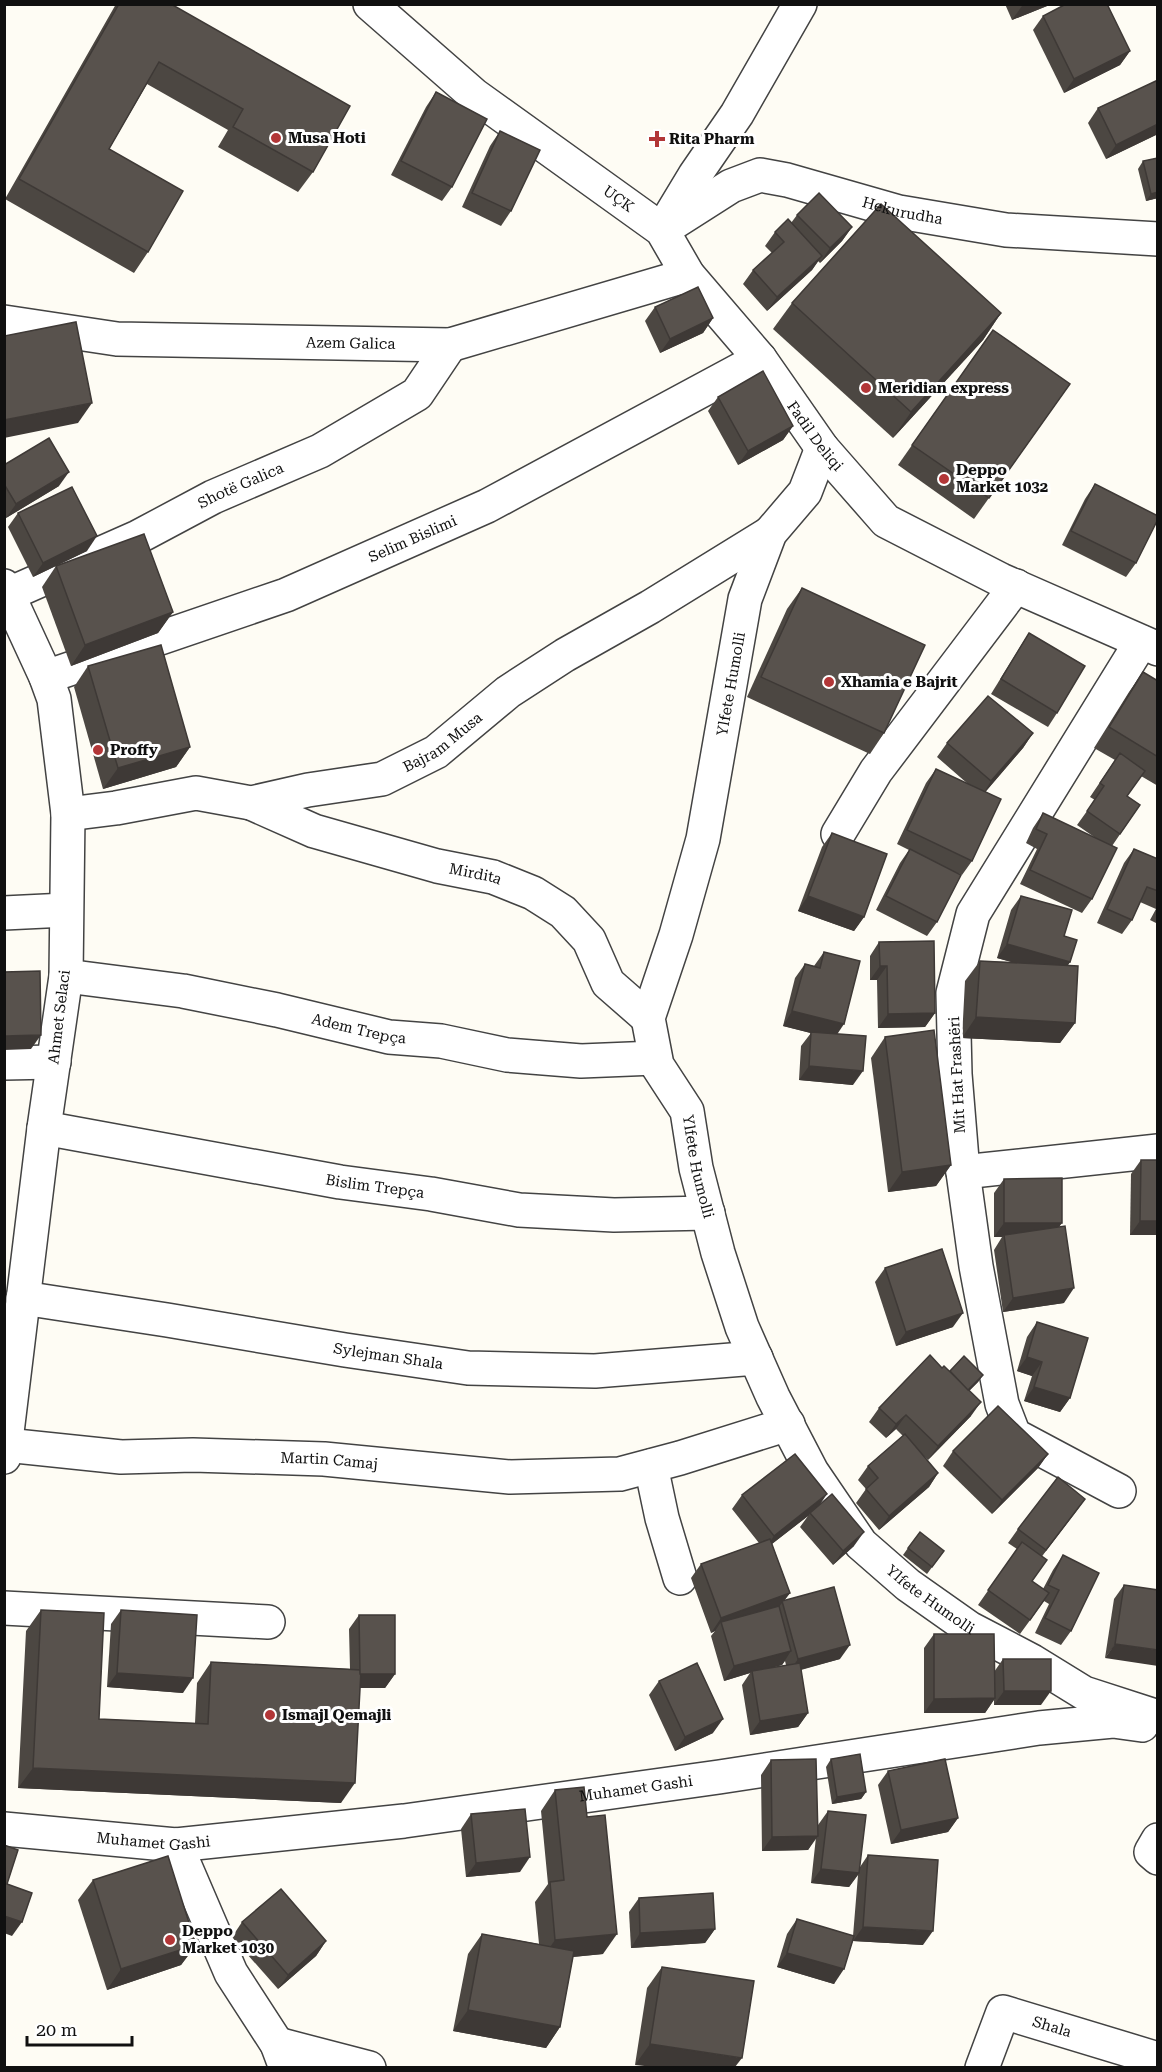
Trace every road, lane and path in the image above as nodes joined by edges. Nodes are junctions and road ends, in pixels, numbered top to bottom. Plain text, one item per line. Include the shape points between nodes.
1 (369, 4) edge
2 (800, 4) edge
3 (662, 230) junction
4 (1158, 239) edge
5 (688, 276) junction
6 (4, 322) edge
7 (450, 345) junction
8 (760, 359) junction
9 (822, 448) junction
10 (770, 533) junction
11 (1016, 586) junction
12 (7, 590) edge
13 (1149, 645) edge
14 (46, 677) junction
15 (251, 803) junction
16 (68, 814) junction
17 (838, 834) edge
18 (66, 910) junction
19 (4, 913) edge
20 (66, 976) junction
21 (648, 1018) junction
22 (655, 1058) junction
23 (54, 1062) junction
24 (4, 1063) edge
25 (45, 1128) junction
26 (1158, 1151) edge
27 (963, 1172) junction
28 (708, 1213) junction
29 (24, 1298) junction
30 (756, 1358) junction
31 (8, 1393) edge
32 (788, 1424) junction
33 (5, 1451) edge
34 (651, 1466) junction
35 (1119, 1491) dead end
36 (680, 1578) dead end
37 (4, 1608) edge
38 (268, 1622) dead end
39 (1158, 1718) edge
40 (1158, 1726) edge
41 (4, 1828) edge
42 (1158, 1840) edge
43 (176, 1845) junction
44 (1158, 1858) edge
45 (281, 2056) edge
46 (1158, 2059) edge
47 (369, 2067) edge
48 (982, 2067) edge

1 - 3 street, UÇK via 474,95
2 - 3 street via 737,114
3 - 4 street, Hekurudha via 731,186 760,175 899,212 1006,231
3 - 5 street, Fadil Deliqi
5 - 7 street, Azem Galica
5 - 8 street, Fadil Deliqi
6 - 7 street, Azem Galica via 117,339
7 - 12 street, Shotë Galica via 417,394 320,451 213,497 138,537
8 - 9 street, Fadil Deliqi
8 - 14 street, Selim Bislimi via 487,506 286,595
9 - 10 street, Ylfete Humolli via 805,492
9 - 11 street, Fadil Deliqi via 886,521
10 - 15 street, Bajram Musa via 508,692 436,752 382,779
10 - 21 street, Ylfete Humolli via 746,599 703,839
11 - 13 street, Fadil Deliqi
11 - 17 street via 876,771
12 - 14 street, Ahmet Selaci
13 - 27 street, Mit Hat Frashëri via 973,914 953,993
14 - 16 street, Ahmet Selaci via 54,699
15 - 16 street, Bajram Musa via 196,793
15 - 21 street, Mirdita via 314,831 437,866 493,877 533,892 563,912 589,940 608,982
16 - 18 street, Ahmet Selaci
18 - 19 street
18 - 20 street, Ahmet Selaci
20 - 22 street, Adem Trepça via 183,991 389,1037 441,1041 507,1055 581,1061
20 - 23 street, Ahmet Selaci
21 - 22 street, Ylfete Humolli
22 - 28 street, Ylfete Humolli via 687,1111
23 - 24 street
23 - 25 street, Ahmet Selaci
25 - 28 street, Bislim Trepça via 519,1210 614,1215
25 - 29 street, Ahmet Selaci
26 - 27 street
27 - 35 street, Mit Hat Frashëri via 1002,1404 1014,1435
28 - 30 street, Ylfete Humolli via 742,1327
29 - 30 street, Sylejman Shala via 468,1368 595,1371
29 - 31 street, Ahmet Selaci
30 - 32 street, Ylfete Humolli
31 - 33 street, Ahmet Selaci
32 - 34 street, Martin Camaj
32 - 39 street, Ylfete Humolli via 812,1472 861,1544 908,1585 969,1628 1084,1693
33 - 34 street, Martin Camaj via 324,1459 510,1477 620,1474
34 - 36 street
37 - 38 street
40 - 43 street, Muhamet Gashi via 1113,1721 1039,1728 404,1821
41 - 43 street, Muhamet Gashi
42 - 44 street via 1151,1852
43 - 45 street via 231,1973
45 - 47 street
46 - 48 street, Shala via 1003,2012

